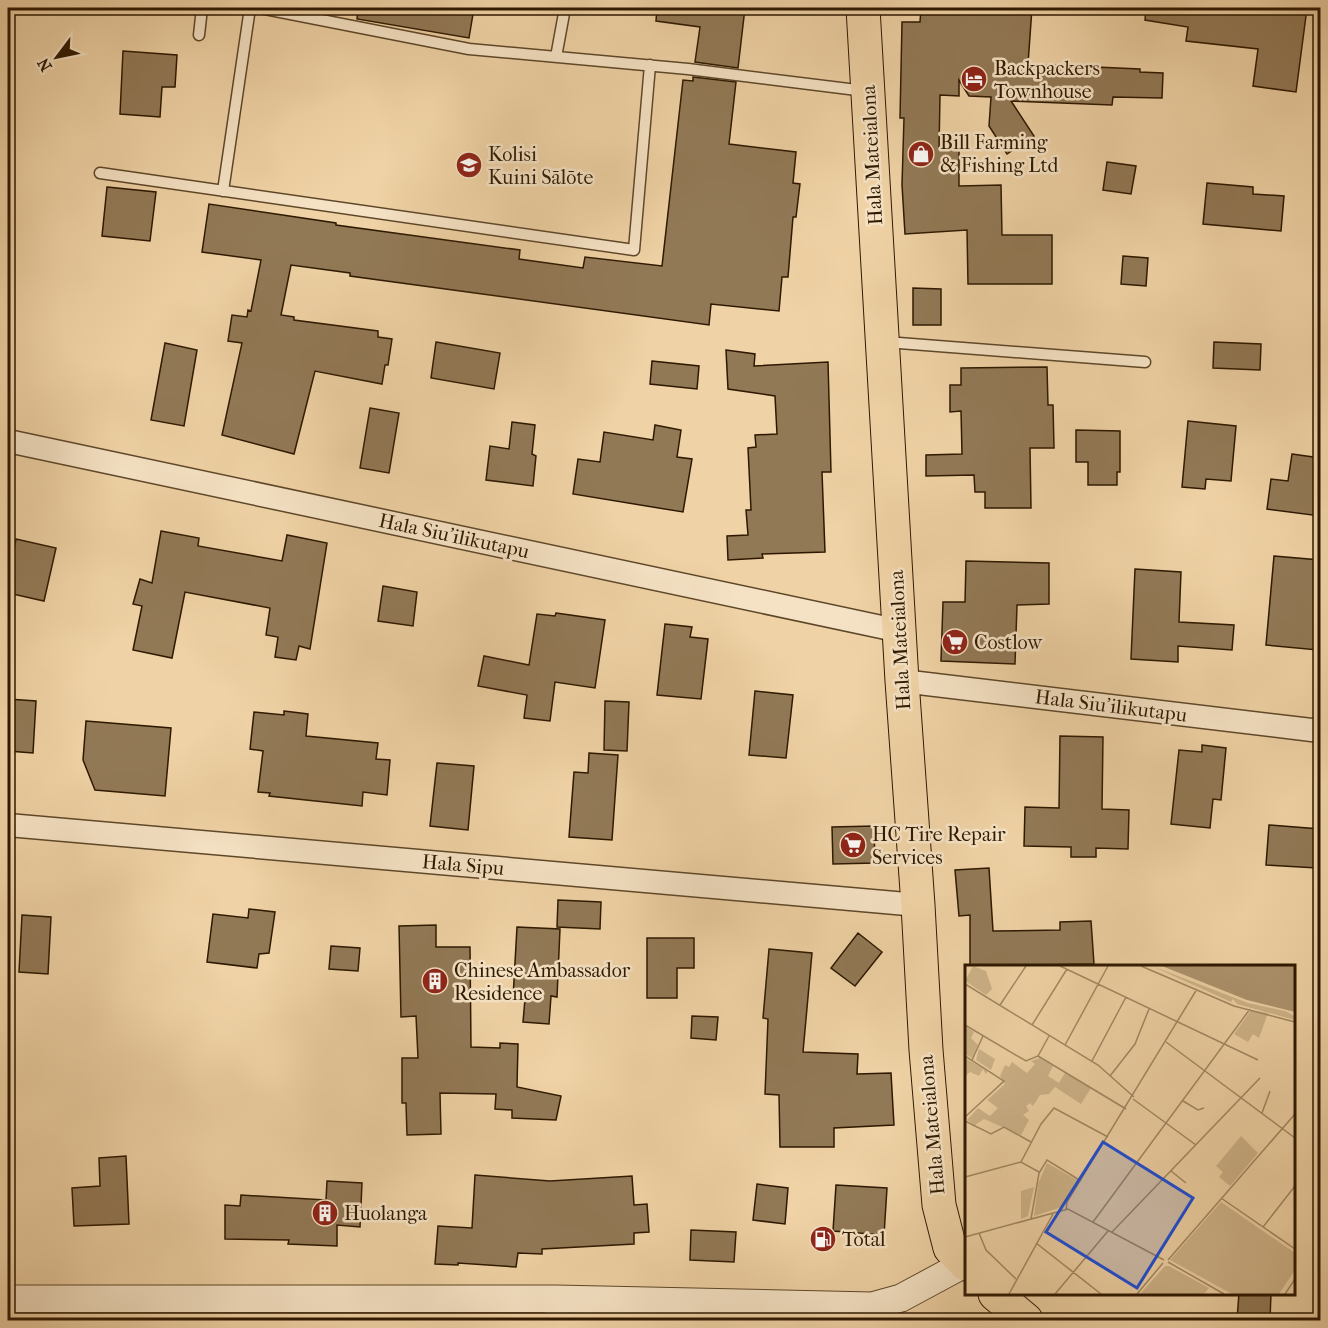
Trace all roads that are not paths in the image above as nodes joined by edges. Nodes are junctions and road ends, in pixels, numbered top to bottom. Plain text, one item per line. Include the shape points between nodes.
1 (202, 8) edge
2 (250, 8) edge
3 (260, 8) edge
4 (565, 8) edge
5 (863, 8) edge
6 (199, 35) dead end
7 (556, 57) junction
8 (650, 65) junction
9 (868, 92) junction
10 (100, 173) dead end
11 (223, 191) junction
12 (882, 342) junction
13 (1145, 362) dead end
14 (8, 441) edge
15 (900, 631) junction
16 (902, 681) junction
17 (1320, 731) edge
18 (8, 825) edge
19 (918, 905) junction
20 (965, 1263) edge
21 (965, 1265) edge
22 (997, 1295) edge
23 (8, 1299) edge
24 (556, 1310) edge
25 (1026, 1320) edge

1 - 6 lane
2 - 11 lane
3 - 7 lane via 469,49
4 - 7 lane
5 - 9 main road, Hala Mateialona
7 - 8 lane
8 - 9 lane
8 - 11 lane via 634,250
9 - 12 main road, Hala Mateialona
10 - 11 lane
12 - 13 lane
12 - 15 main road, Hala Mateialona
14 - 15 street, Hala Siu'ilikutapu
15 - 16 main road, Hala Mateialona
16 - 17 street, Hala Siu'ilikutapu
16 - 19 main road, Hala Mateialona
18 - 19 street, Hala Sipu
19 - 20 main road, Hala Mateialona via 939,1205 950,1248
21 - 24 street via 901,1298 872,1306
22 - 25 main road
23 - 24 street

